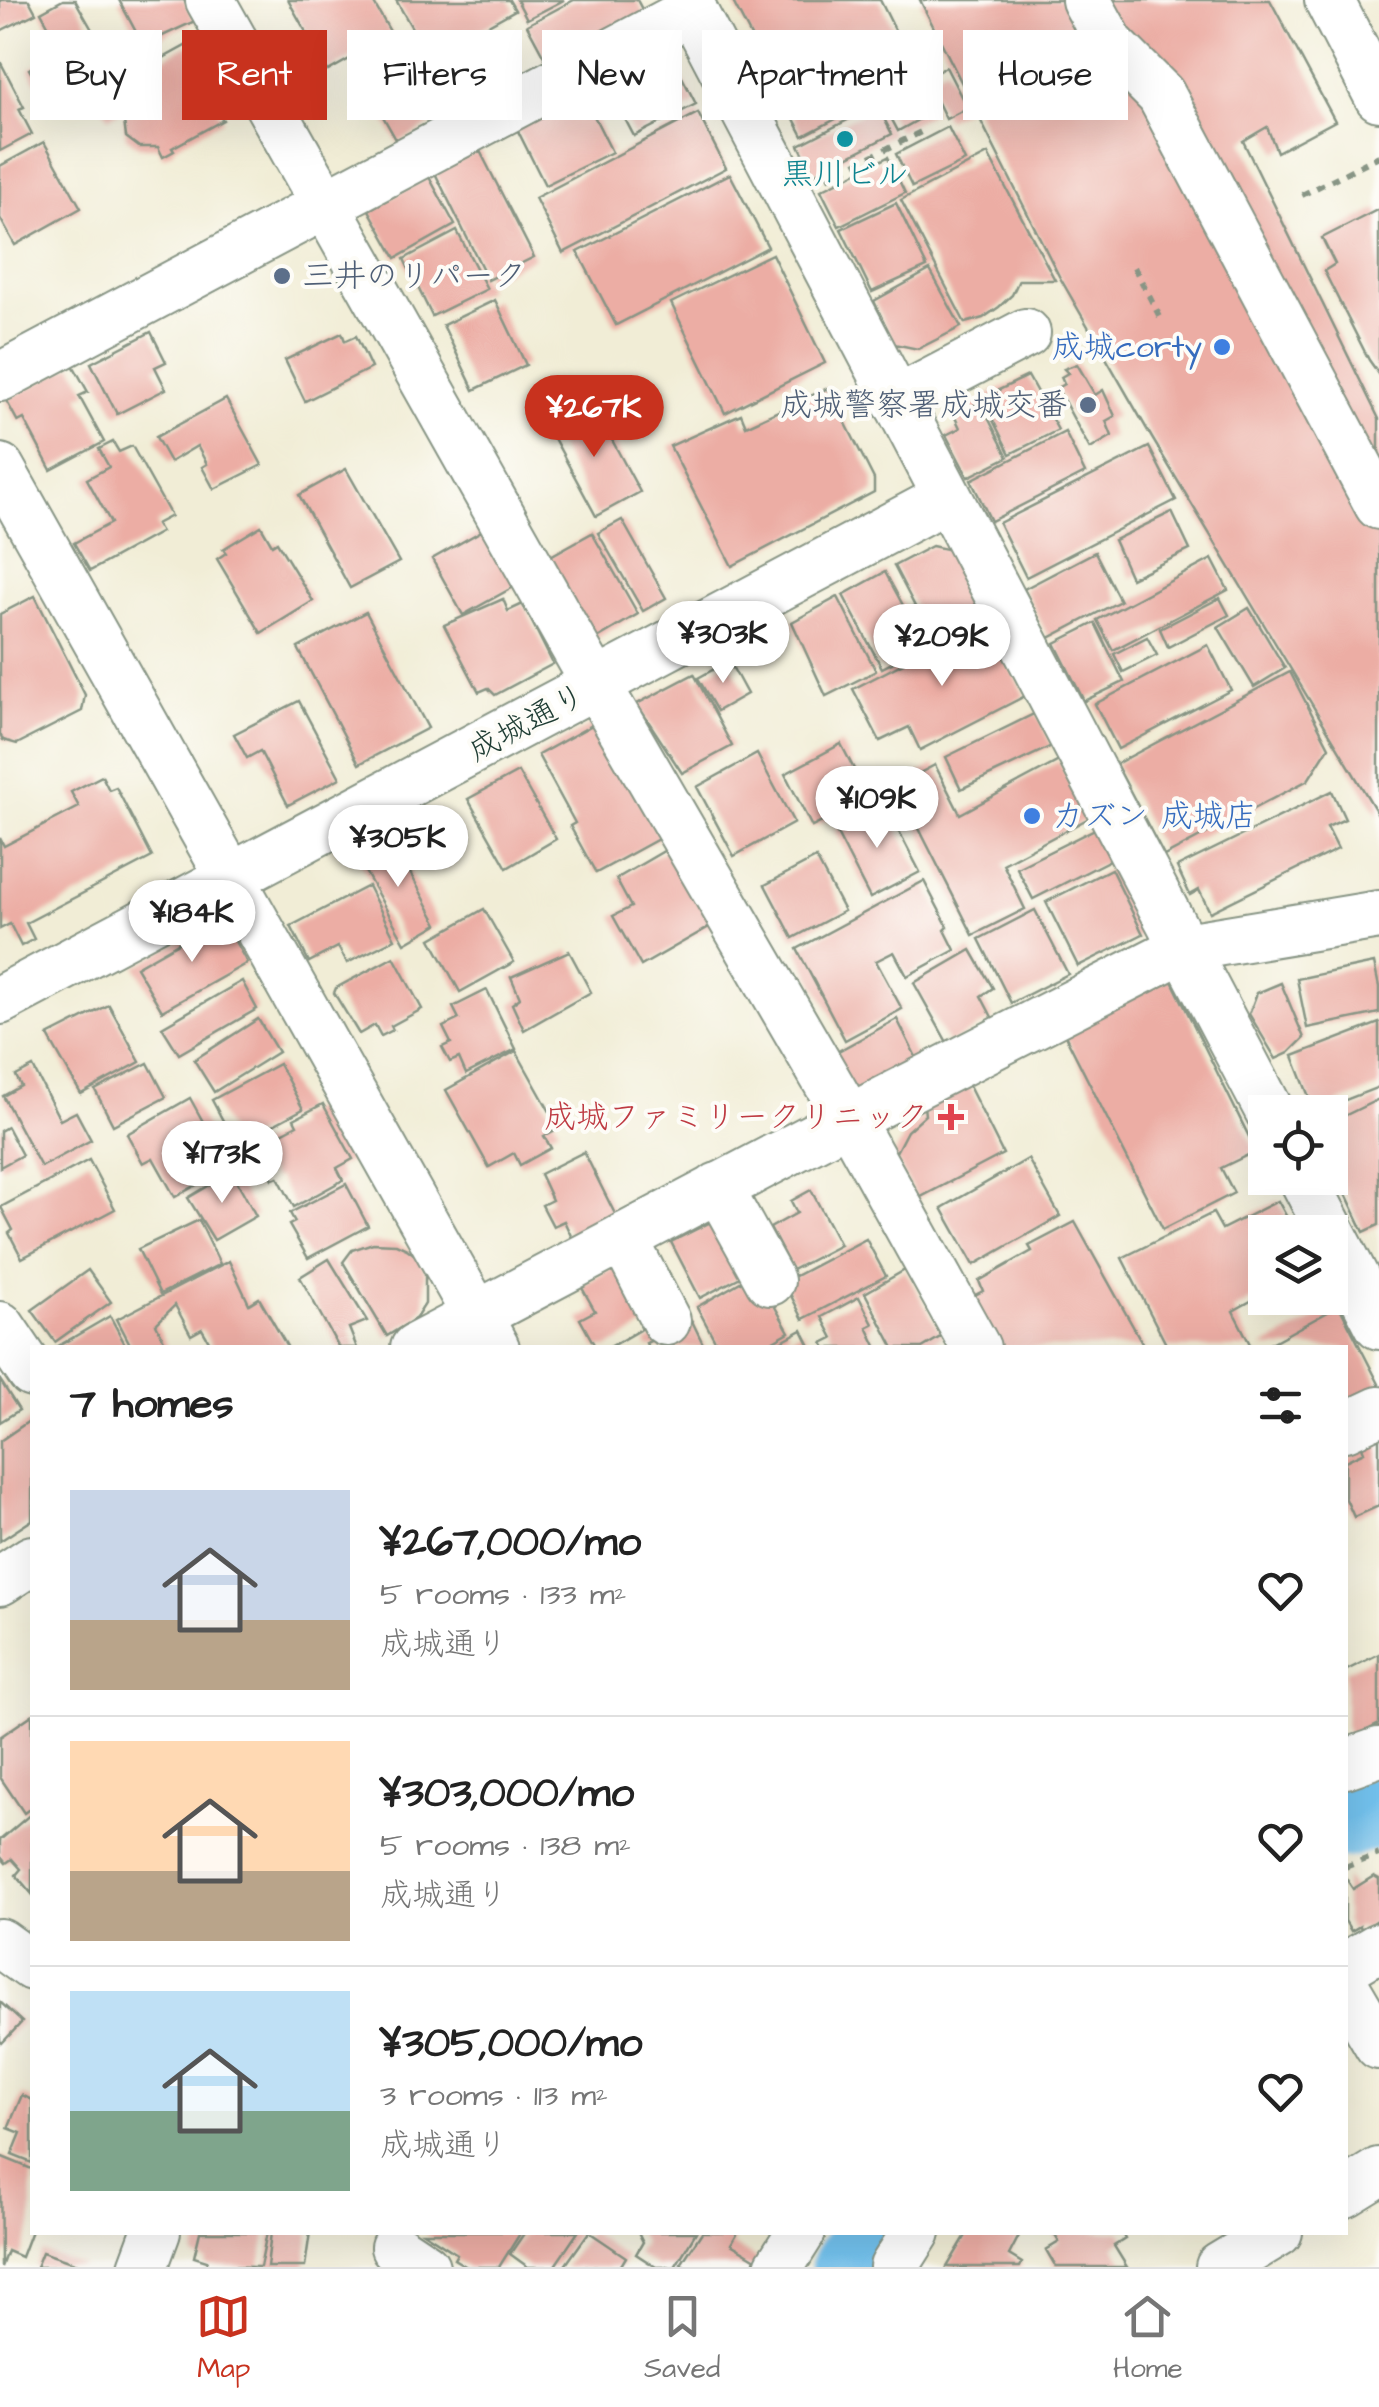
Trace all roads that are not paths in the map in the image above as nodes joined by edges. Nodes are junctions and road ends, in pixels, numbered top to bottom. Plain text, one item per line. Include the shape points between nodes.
1 (210, 0) edge
2 (1086, 0) edge
3 (1329, 0) edge
4 (690, 5) edge
5 (1379, 97) edge
6 (326, 205) junction
7 (1026, 333) dead end
8 (0, 377) edge
9 (896, 402) junction
10 (0, 468) edge
11 (946, 498) junction
12 (1379, 506) edge
13 (597, 686) junction
14 (229, 879) junction
15 (1379, 915) edge
16 (1184, 947) junction
17 (0, 1000) edge
18 (1261, 1095) edge
19 (849, 1118) junction
20 (718, 1187) junction
21 (1312, 1195) edge
22 (623, 1238) junction
23 (770, 1281) dead end
24 (666, 1321) dead end
25 (1379, 1325) edge
26 (0, 1326) edge
27 (486, 1331) edge
28 (428, 1345) edge
29 (974, 1345) edge
30 (30, 1370) edge
31 (1379, 1411) edge
32 (1348, 1426) edge
33 (30, 1561) edge
34 (0, 1581) edge
35 (1379, 1752) edge
36 (1348, 1763) edge
37 (0, 1942) edge
38 (1379, 1947) edge
39 (30, 1964) edge
40 (1348, 1966) edge
41 (1348, 1992) edge
42 (1379, 2044) edge
43 (1379, 2172) edge
44 (1348, 2191) edge
45 (155, 2235) edge
46 (800, 2235) edge
47 (914, 2235) edge
48 (1273, 2235) edge
49 (143, 2267) edge
50 (779, 2267) edge
51 (894, 2267) edge
52 (1220, 2267) edge

1 - 6 street
2 - 12 street via 1110,44 1161,95
3 - 5 street
4 - 6 street
4 - 9 street
6 - 8 street
6 - 13 street
7 - 9 street
9 - 11 street
10 - 14 street
11 - 13 street, 成城通り
11 - 16 street
13 - 14 street, 成城通り
13 - 19 street
14 - 17 street, 成城通り
14 - 27 street
15 - 16 street
16 - 18 street
16 - 19 street
19 - 20 street
19 - 29 street
20 - 22 street
20 - 23 street
21 - 25 street
22 - 24 street
22 - 27 street
26 - 30 street
27 - 28 street
31 - 32 street
33 - 34 street
35 - 36 street
37 - 39 street
38 - 40 street
41 - 42 street
43 - 44 street
45 - 49 street
46 - 50 street
47 - 51 street
48 - 52 street

